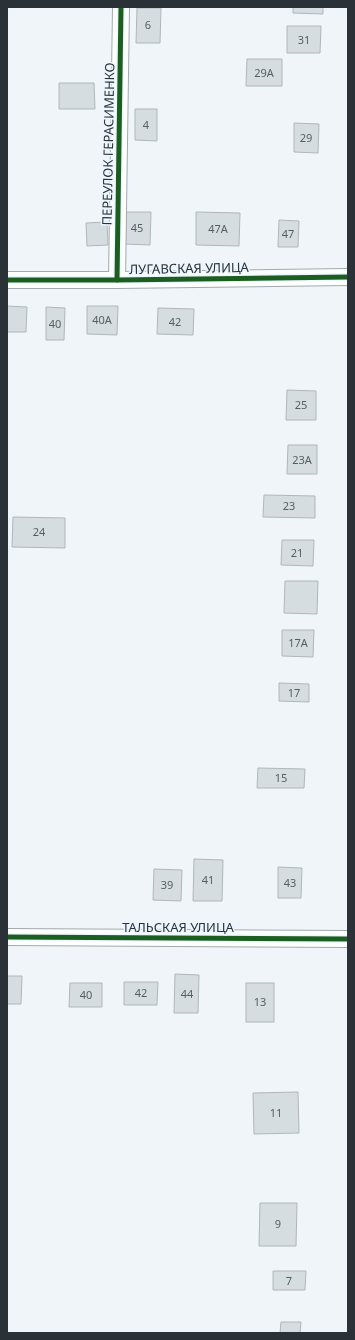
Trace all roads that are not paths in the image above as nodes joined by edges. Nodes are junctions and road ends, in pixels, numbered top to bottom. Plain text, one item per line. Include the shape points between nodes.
1 (121, 7) edge
2 (348, 277) edge
3 (7, 280) edge
4 (116, 280) junction
5 (7, 937) edge
6 (348, 939) edge

1 - 4 street, ПЕРЕУЛОК ГЕРАСИМЕНКО
2 - 4 street, ЛУГАВСКАЯ УЛИЦА
3 - 4 street, ЛУГАВСКАЯ УЛИЦА
5 - 6 street, ТАЛЬСКАЯ УЛИЦА

